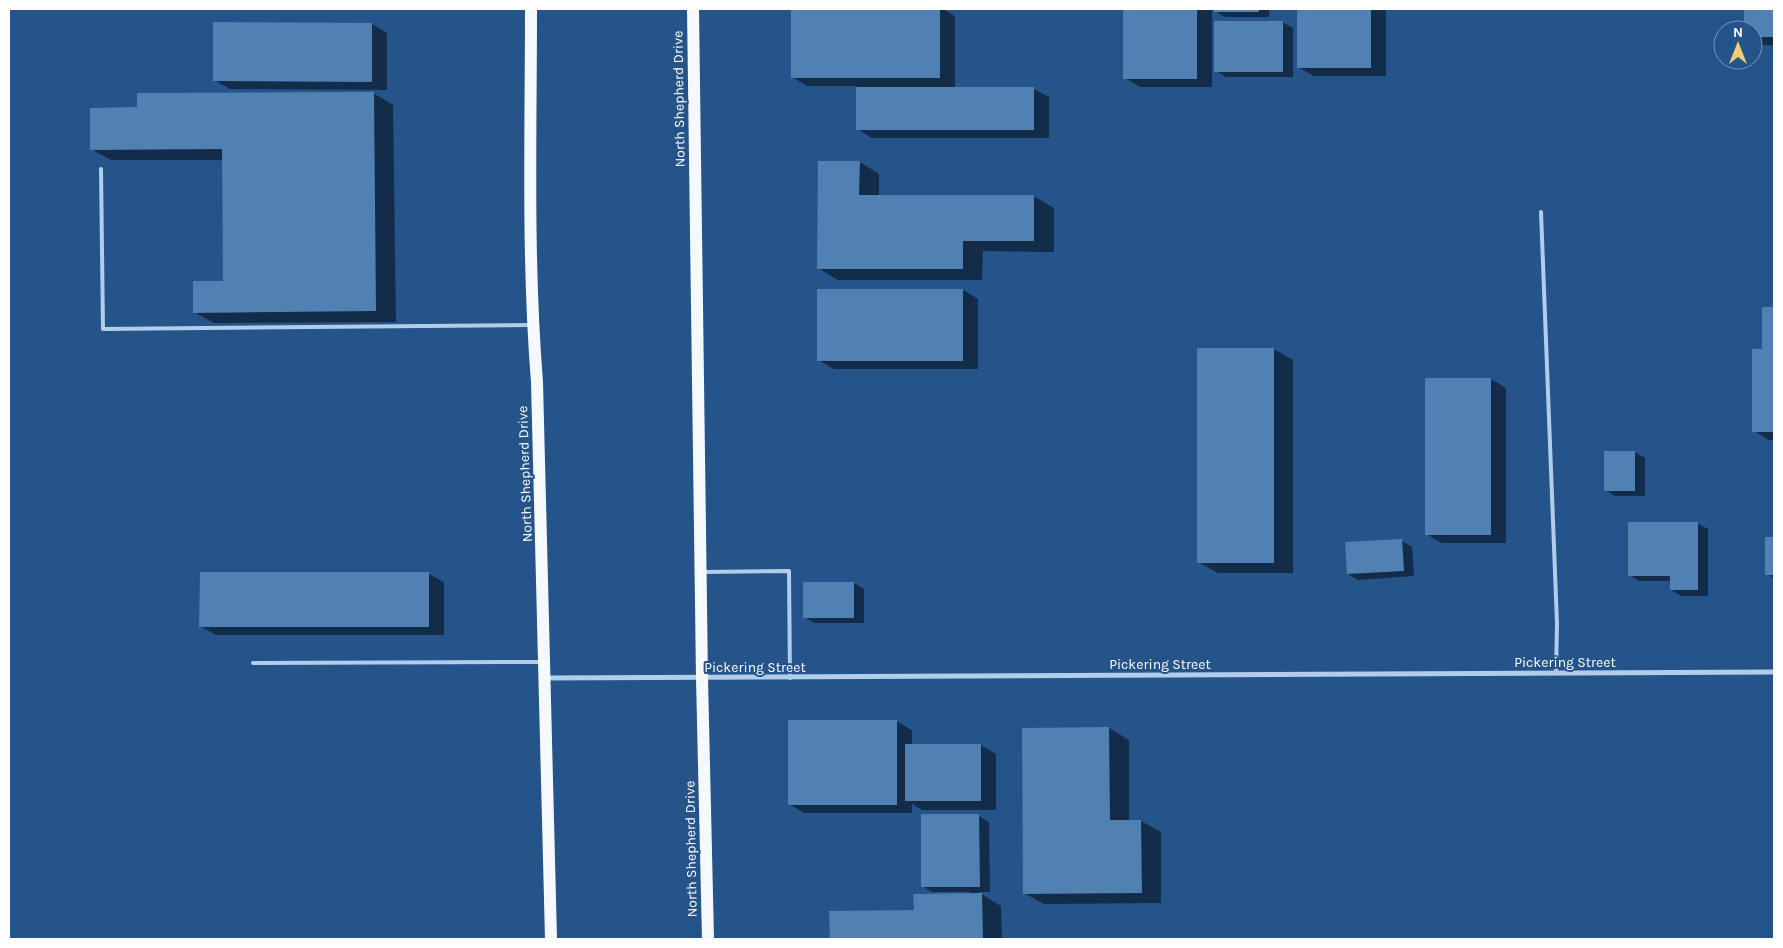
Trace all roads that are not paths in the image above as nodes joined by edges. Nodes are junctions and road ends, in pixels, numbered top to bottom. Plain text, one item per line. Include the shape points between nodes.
1 (531, 9) edge
2 (693, 9) edge
3 (101, 169) dead end
4 (1541, 212) dead end
5 (532, 325) junction
6 (700, 572) junction
7 (545, 662) junction
8 (253, 663) dead end
9 (1774, 672) edge
10 (1556, 673) junction
11 (545, 678) junction
12 (702, 678) junction
13 (790, 678) junction
14 (550, 939) edge
15 (708, 939) edge

1 - 5 main road, North Shepherd Drive
2 - 6 main road, North Shepherd Drive
3 - 5 lane via 103,329
4 - 10 lane via 1557,624
5 - 7 main road, North Shepherd Drive via 537,382
6 - 12 main road, North Shepherd Drive
6 - 13 lane via 789,571
7 - 8 lane
7 - 11 main road, North Shepherd Drive
9 - 10 street, Pickering Street
10 - 13 street, Pickering Street
11 - 12 street, Pickering Street
11 - 14 main road, North Shepherd Drive
12 - 13 street, Pickering Street
12 - 15 main road, North Shepherd Drive

